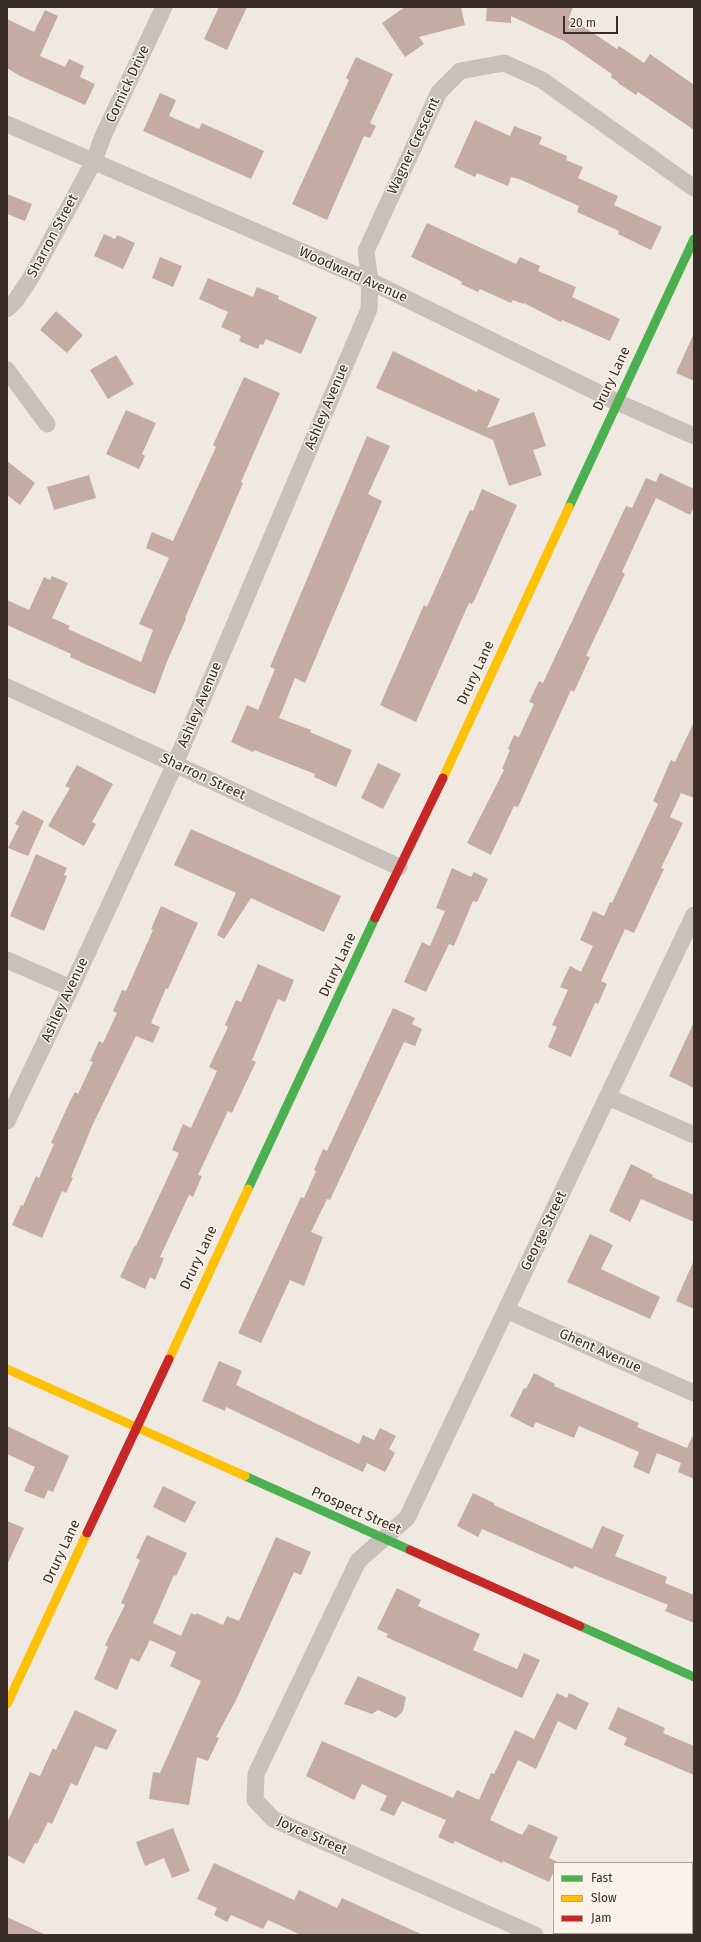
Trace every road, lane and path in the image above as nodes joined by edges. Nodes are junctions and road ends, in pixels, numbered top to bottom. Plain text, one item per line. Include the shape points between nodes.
1 (164, 7) edge
2 (7, 124) edge
3 (94, 161) junction
4 (694, 188) edge
5 (694, 239) edge
6 (370, 281) junction
7 (7, 309) edge
8 (7, 370) edge
9 (616, 402) junction
10 (47, 424) dead end
11 (694, 436) edge
12 (7, 687) edge
13 (175, 764) junction
14 (399, 867) junction
15 (694, 915) edge
16 (7, 960) edge
17 (71, 988) junction
18 (608, 1097) junction
19 (7, 1121) edge
20 (694, 1135) edge
21 (506, 1310) junction
22 (7, 1369) edge
23 (694, 1393) edge
24 (135, 1428) junction
25 (383, 1539) junction
26 (694, 1677) edge
27 (7, 1704) edge
28 (535, 1935) edge

1 - 3 street, Cornick Drive
2 - 3 street, Woodward Avenue
3 - 6 street, Woodward Avenue
3 - 7 street, Sharron Street via 30,279
4 - 6 street, Wagner Crescent via 542,80 504,63 460,71 439,92 366,251
5 - 9 street, Drury Lane
6 - 9 street, Woodward Avenue
6 - 13 street, Ashley Avenue via 369,309
8 - 10 street
9 - 11 street, Woodward Avenue
9 - 14 street, Drury Lane via 443,778
12 - 13 street, Sharron Street
13 - 14 street, Sharron Street
13 - 17 street, Ashley Avenue
14 - 24 street, Drury Lane
15 - 18 street, George Street
16 - 17 street
17 - 19 street, Ashley Avenue
18 - 20 street
18 - 21 street, George Street
21 - 23 street, Ghent Avenue
21 - 25 street, George Street via 407,1518
22 - 24 street, Prospect Street
24 - 25 street, Prospect Street
24 - 27 street, Drury Lane
25 - 26 street, Prospect Street
25 - 28 street, Joyce Street via 358,1561 256,1774 255,1800 273,1819

